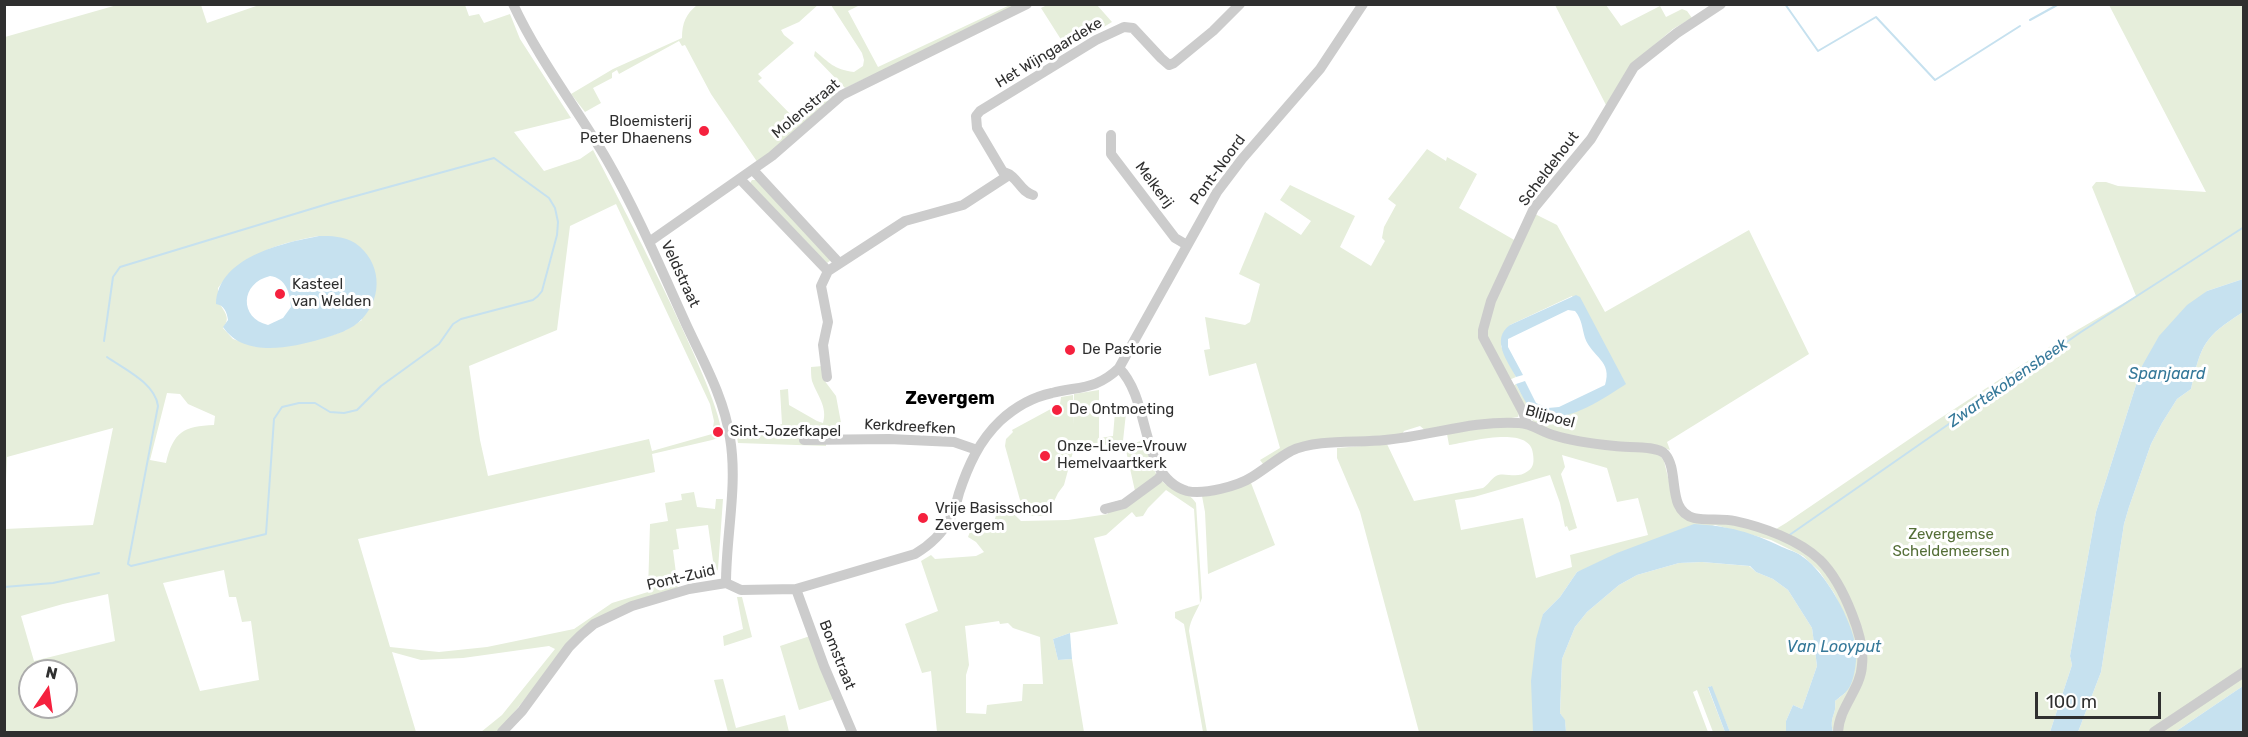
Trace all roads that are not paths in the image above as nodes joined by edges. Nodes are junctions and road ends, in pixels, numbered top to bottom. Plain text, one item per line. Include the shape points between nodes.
1 (513, 4) edge
2 (1027, 4) edge
3 (1240, 4) edge
4 (1363, 4) edge
5 (1720, 4) edge
6 (1111, 135) dead end
7 (753, 170) junction
8 (1004, 172) junction
9 (740, 179) junction
10 (1033, 195) dead end
11 (649, 242) junction
12 (1187, 245) junction
13 (839, 262) junction
14 (828, 271) junction
15 (1119, 368) junction
16 (827, 377) dead end
17 (1527, 424) junction
18 (804, 440) dead end
19 (977, 450) junction
20 (1162, 474) junction
21 (1105, 509) dead end
22 (726, 583) junction
23 (796, 589) junction
24 (2244, 672) edge
25 (502, 732) edge
26 (852, 732) edge
27 (1838, 732) edge
28 (2154, 732) edge

1 - 11 street, Veldstraat via 551,75 607,161
2 - 7 street, Molenstraat via 850,90
3 - 8 street, Het Wijngaardeke via 1174,63 1161,58 1133,28 1124,27 980,111 976,116 977,128
4 - 12 street, Pont-Noord via 1320,69 1217,192
5 - 17 street, Scheldehout via 1634,67 1591,139 1534,208 1491,301 1483,337
6 - 12 street, Melkerij via 1111,154 1175,238
7 - 9 street, Molenstraat
7 - 13 street
8 - 10 street, Het Wijngaardeke via 1012,174 1025,192
8 - 13 street via 1006,177 963,205 904,221
9 - 11 street, Molenstraat
9 - 14 street
11 - 22 street, Veldstraat via 720,395 729,430 733,466
12 - 15 street, Pont-Noord
13 - 14 street
14 - 16 street via 821,286 828,322 823,345
15 - 19 street via 1092,386 1050,393 1024,404 998,423
15 - 20 street via 1135,390 1153,459
17 - 20 street, Blijpoel via 1493,422 1385,440 1299,447 1249,479 1211,491 1186,490
17 - 27 street, Blijpoel via 1556,436 1665,453 1683,513 1694,518 1734,520 1775,534 1822,562 1846,598 1862,653 1860,678 1840,718
18 - 19 street, Kerkdreefken via 954,442
19 - 23 street, Pont-Zuid via 951,518 936,539 915,554
20 - 21 street via 1124,504
22 - 23 street, Pont-Zuid via 741,590
22 - 25 street, Pont-Zuid via 650,599 594,624 569,647
23 - 26 street, Bomstraat
24 - 28 street

